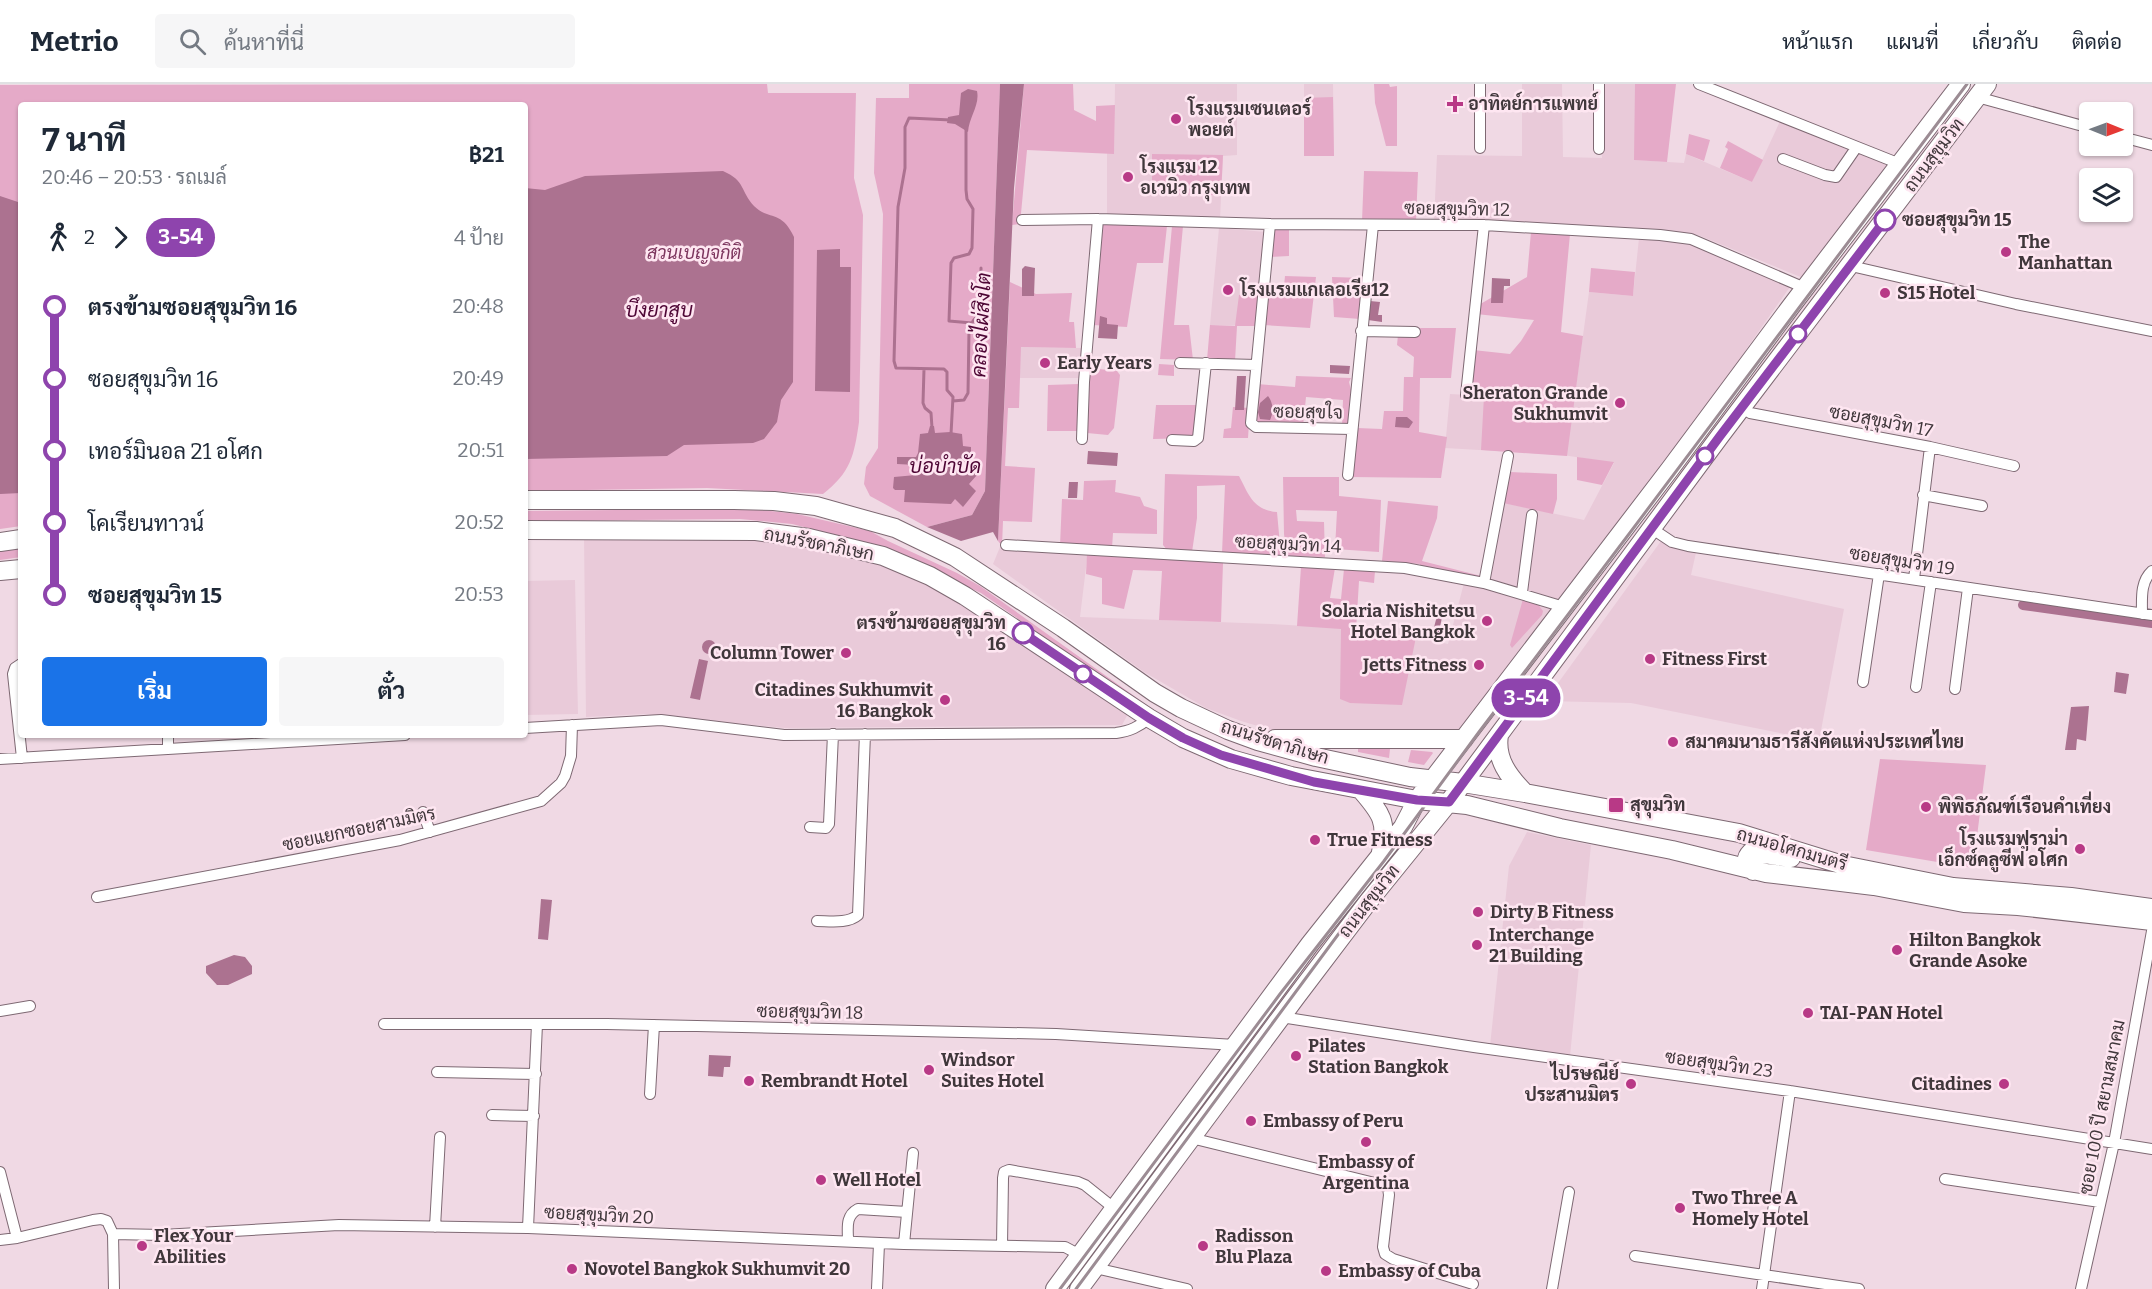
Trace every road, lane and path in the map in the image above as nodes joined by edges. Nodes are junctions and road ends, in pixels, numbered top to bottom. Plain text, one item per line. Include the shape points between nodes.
1 (1480, 84) edge
2 (1599, 84) edge
3 (1699, 84) edge
4 (1961, 84) edge
5 (1982, 91) edge
6 (2079, 124) edge
7 (2133, 140) edge
8 (2152, 145) edge
9 (1480, 148) dead end
10 (1856, 148) junction
11 (1599, 149) dead end
12 (1783, 159) dead end
13 (1900, 164) junction
14 (1098, 219) junction
15 (1022, 220) dead end
16 (1270, 224) junction
17 (1373, 225) junction
18 (1484, 225) junction
19 (1851, 266) junction
20 (1805, 288) junction
21 (1361, 331) junction
22 (2152, 331) edge
23 (1415, 332) dead end
24 (1180, 363) dead end
25 (1206, 363) junction
26 (1256, 365) junction
27 (1466, 395) dead end
28 (1742, 408) junction
29 (1352, 429) junction
30 (1082, 439) dead end
31 (1172, 440) dead end
32 (1930, 447) junction
33 (1508, 456) dead end
34 (2014, 465) dead end
35 (1348, 475) dead end
36 (1923, 495) junction
37 (528, 500) edge
38 (1982, 506) dead end
39 (1532, 515) dead end
40 (1652, 528) junction
41 (528, 530) edge
42 (18, 539) edge
43 (0, 542) edge
44 (1006, 545) dead end
45 (18, 569) edge
46 (0, 571) edge
47 (2152, 571) edge
48 (1879, 574) junction
49 (1914, 579) junction
50 (1484, 582) junction
51 (1931, 582) junction
52 (1968, 588) junction
53 (1522, 592) junction
54 (1564, 607) junction
55 (2147, 615) edge
56 (18, 666) edge
57 (1863, 682) dead end
58 (1916, 687) dead end
59 (1955, 689) dead end
60 (1199, 717) junction
61 (1149, 718) junction
62 (18, 724) edge
63 (572, 725) junction
64 (528, 728) edge
65 (833, 734) junction
66 (865, 734) junction
67 (1499, 735) junction
68 (20, 738) edge
69 (168, 738) edge
70 (311, 738) edge
71 (1464, 739) junction
72 (240, 740) edge
73 (1258, 741) junction
74 (168, 749) junction
75 (22, 758) junction
76 (0, 759) edge
77 (1258, 767) junction
78 (1434, 780) junction
79 (1463, 783) junction
80 (1362, 790) junction
81 (1525, 793) junction
82 (1417, 800) junction
83 (1449, 802) junction
84 (423, 812) dead end
85 (810, 827) dead end
86 (430, 832) junction
87 (1380, 857) junction
88 (1832, 862) junction
89 (1753, 871) junction
90 (97, 897) dead end
91 (2152, 908) edge
92 (817, 921) dead end
93 (2152, 921) edge
94 (2152, 931) edge
95 (30, 1006) dead end
96 (0, 1011) edge
97 (1281, 1017) junction
98 (384, 1024) dead end
99 (537, 1024) junction
100 (654, 1025) junction
101 (1236, 1045) junction
102 (437, 1072) dead end
103 (536, 1074) junction
104 (1790, 1091) junction
105 (650, 1094) dead end
106 (492, 1115) dead end
107 (534, 1116) junction
108 (440, 1137) dead end
109 (1191, 1137) junction
110 (2114, 1143) junction
111 (2152, 1149) edge
112 (913, 1153) dead end
113 (0, 1172) edge
114 (1945, 1179) dead end
115 (1569, 1192) dead end
116 (2100, 1202) junction
117 (1115, 1209) junction
118 (907, 1212) junction
119 (435, 1227) junction
120 (528, 1228) junction
121 (113, 1234) junction
122 (17, 1238) junction
123 (0, 1240) edge
124 (848, 1241) junction
125 (879, 1244) junction
126 (904, 1244) junction
127 (1002, 1246) junction
128 (1080, 1256) junction
129 (1635, 1256) dead end
130 (1095, 1268) junction
131 (1764, 1275) junction
132 (1473, 1284) dead end
133 (114, 1289) edge
134 (877, 1289) edge
135 (1055, 1289) edge
136 (1079, 1289) edge
137 (1187, 1289) edge
138 (1552, 1289) edge
139 (1762, 1289) edge
140 (1859, 1289) edge
141 (2081, 1289) edge

1 - 9 street
2 - 11 street
3 - 10 street
4 - 13 main road, ถนนสุขุมวิท
5 - 6 street
5 - 19 main road, ถนนสุขุมวิท
7 - 8 street
10 - 12 street via 1836,177
10 - 13 street
13 - 20 main road, ถนนสุขุมวิท
14 - 15 street, ซอยสุขุมวิท 12
14 - 16 street, ซอยสุขุมวิท 12
14 - 30 street
16 - 17 street, ซอยสุขุมวิท 12
16 - 26 street, ซอยสุขใจ
17 - 18 street, ซอยสุขุมวิท 12
17 - 21 street
18 - 20 street, ซอยสุขุมวิท 12 via 1686,237
18 - 27 street
19 - 22 street
19 - 28 main road, ถนนสุขุมวิท
20 - 54 main road, ถนนสุขุมวิท
21 - 23 street
21 - 29 street
24 - 25 street
25 - 26 street
25 - 31 street via 1198,438
26 - 29 street, ซอยสุขใจ via 1252,425
28 - 32 street, ซอยสุขุมวิท 17 via 1750,413
28 - 40 main road, ถนนสุขุมวิท
29 - 35 street
32 - 34 street, ซอยสุขุมวิท 17
32 - 36 street
33 - 50 street
36 - 38 street
36 - 49 street
37 - 60 main road, ถนนรัชดาภิเษก via 774,501 816,506 878,522 977,570 1155,693
39 - 53 street
40 - 48 street, ซอยสุขุมวิท 19 via 1672,542 1688,546
40 - 67 main road, ถนนสุขุมวิท
41 - 61 main road, ถนนรัชดาภิเษก via 756,531 809,538 883,556 965,596
42 - 43 main road
44 - 50 street, ซอยสุขุมวิท 14 via 1405,568
45 - 46 main road
47 - 55 street via 2142,588
48 - 49 street, ซอยสุขุมวิท 19
48 - 57 street
49 - 51 street, ซอยสุขุมวิท 19
50 - 53 street, ซอยสุขุมวิท 14
51 - 52 street, ซอยสุขุมวิท 19
51 - 58 street
52 - 55 street, ซอยสุขุมวิท 19
52 - 59 street
53 - 54 street, ซอยสุขุมวิท 14
54 - 71 main road, ถนนสุขุมวิท
56 - 62 street via 12,674
60 - 73 main road, ถนนรัชดาภิเษก
60 - 77 main road via 1210,734 1220,740 1265,754 1269,764
61 - 66 street via 1138,727 1116,733
61 - 77 main road, ถนนรัชดาภิเษก via 1183,738
63 - 64 street
63 - 65 street via 661,720 772,734
63 - 86 street, ซอยแยกซอยสามมิตร via 571,756 565,776 541,801
65 - 66 street
65 - 85 street via 829,824 826,828
66 - 92 street via 858,915 854,919
67 - 79 main road, ถนนสุขุมวิท
67 - 81 main road via 1505,770
68 - 75 street
69 - 74 street
70 - 72 street
71 - 73 main road
71 - 78 main road, ถนนสุขุมวิท
72 - 74 street
73 - 78 main road, ถนนรัชดาภิเษก
74 - 75 street
75 - 76 street
77 - 80 main road, ถนนรัชดาภิเษก
78 - 79 main road, ถนนอโศกมนตรี
78 - 82 main road, ถนนสุขุมวิท
79 - 81 main road, ถนนอโศกมนตรี
79 - 83 main road, ถนนสุขุมวิท
80 - 82 main road, ถนนรัชดาภิเษก
80 - 87 main road via 1383,820 1385,834
81 - 88 main road, ถนนอโศกมนตรี via 1738,832
82 - 83 main road, ถนนรัชดาภิเษก
82 - 87 main road, ถนนสุขุมวิท
83 - 89 main road, ถนนอโศกมนตรี
83 - 97 main road, ถนนสุขุมวิท
84 - 86 street
86 - 90 street, ซอยแยกซอยสามมิตร
87 - 101 main road, ถนนสุขุมวิท
88 - 89 main road via 1750,852 1746,859
88 - 91 main road, ถนนอโศกมนตรี via 1970,889
89 - 93 main road, ถนนอโศกมนตรี via 1874,886 1964,903
94 - 110 street, ซอย 100 ปี สยามสมาคม
95 - 96 street
97 - 104 street, ซอยสุขุมวิท 23
97 - 109 main road, ถนนสุขุมวิท
98 - 99 street, ซอยสุขุมวิท 18
99 - 100 street, ซอยสุขุมวิท 18
99 - 103 street
100 - 101 street, ซอยสุขุมวิท 18 via 1056,1034
100 - 105 street
101 - 117 main road, ถนนสุขุมวิท
102 - 103 street
103 - 107 street
104 - 110 street, ซอยสุขุมวิท 23
104 - 131 street
106 - 107 street
107 - 120 street
108 - 119 street
109 - 130 main road, ถนนสุขุมวิท
109 - 132 street via 1383,1185 1389,1195 1385,1254
110 - 111 street, ซอยสุขุมวิท 23
110 - 116 street, ซอย 100 ปี สยามสมาคม
112 - 118 street
113 - 122 street
114 - 116 street
115 - 138 street
116 - 141 street, ซอย 100 ปี สยามสมาคม
117 - 127 street via 1078,1182 1009,1170 1003,1178
117 - 128 main road, ถนนสุขุมวิท
118 - 124 street via 858,1209 848,1217
118 - 126 street
119 - 120 street, ซอยสุขุมวิท 20
119 - 121 street, ซอยสุขุมวิท 20 via 339,1225
120 - 124 street, ซอยสุขุมวิท 20
121 - 122 street via 102,1219
121 - 133 street
122 - 123 street
124 - 125 street, ซอยสุขุมวิท 20
125 - 126 street, ซอยสุขุมวิท 20
125 - 134 street
126 - 127 street, ซอยสุขุมวิท 20
127 - 128 street, ซอยสุขุมวิท 20 via 1065,1247
128 - 130 main road
128 - 135 main road, ถนนสุขุมวิท
129 - 131 street
130 - 136 main road, ถนนสุขุมวิท
130 - 137 street
131 - 139 street
131 - 140 street

